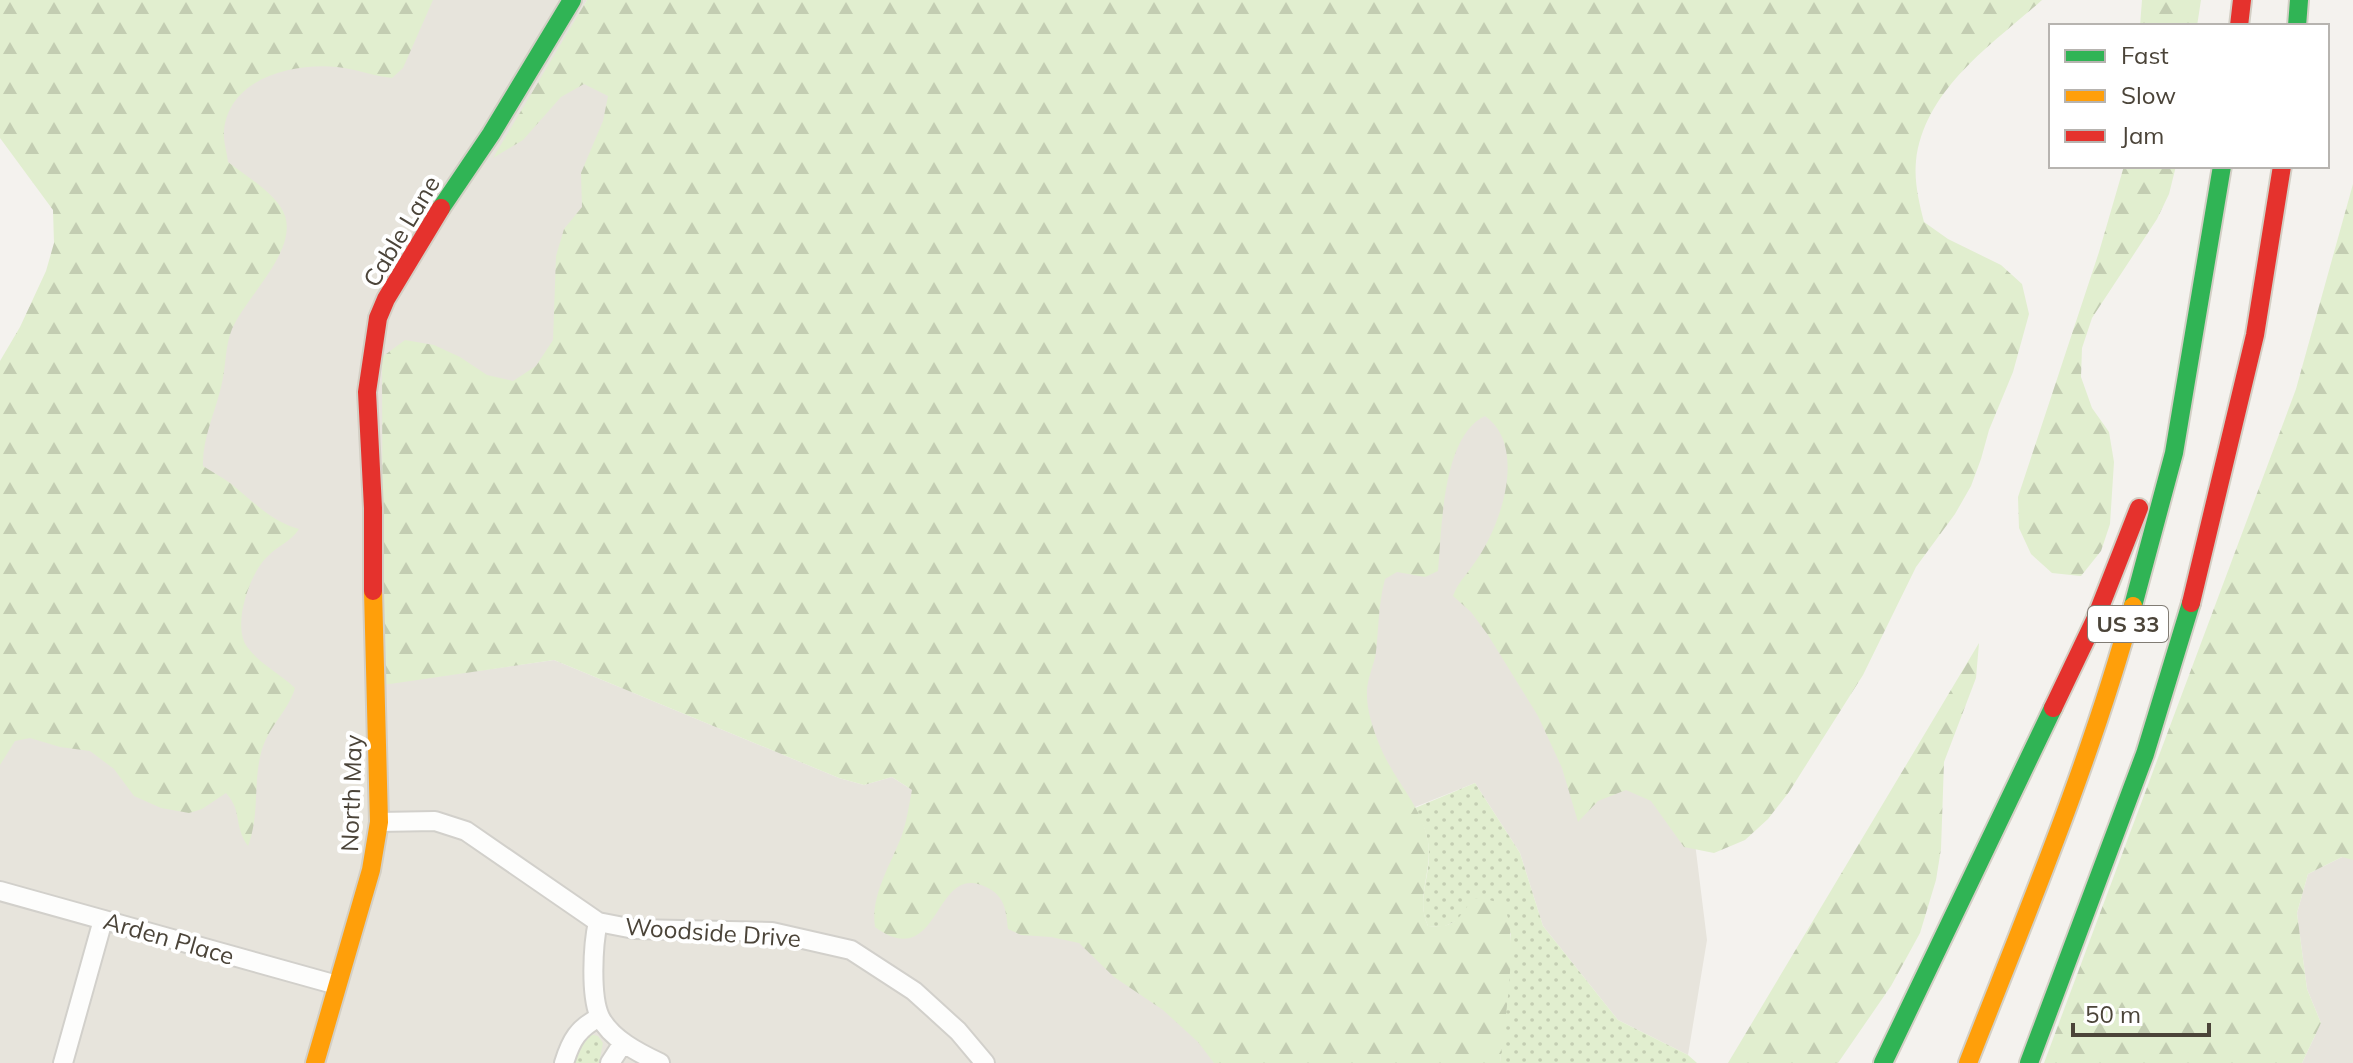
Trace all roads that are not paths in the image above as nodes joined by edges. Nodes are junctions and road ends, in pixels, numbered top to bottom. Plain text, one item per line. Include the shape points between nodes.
1 (572, 0) edge
2 (2242, 0) edge
3 (2299, 0) edge
4 (2239, 24) edge
5 (2297, 24) edge
6 (2222, 168) edge
7 (2282, 168) edge
8 (2190, 365) junction
9 (373, 614) joint
10 (379, 822) junction
11 (0, 891) edge
12 (103, 920) junction
13 (598, 922) junction
14 (337, 985) junction
15 (600, 1017) junction
16 (623, 1043) junction
17 (63, 1063) edge
18 (315, 1063) edge
19 (564, 1063) edge
20 (610, 1063) edge
21 (660, 1063) edge
22 (985, 1063) edge
23 (1883, 1063) edge
24 (1968, 1063) edge
25 (2029, 1063) edge

1 - 9 main road, Cable Lane via 424,234 378,318 367,392
2 - 4 main road
3 - 5 main road
6 - 8 main road, US 33
7 - 25 main road, US 33 via 2255,335 2194,594 2145,754
8 - 23 main road via 2095,620
8 - 24 main road, US 33 via 2174,453 2113,679
9 - 10 main road, North May
10 - 13 street, Woodside Drive via 435,821 466,831
10 - 14 main road, North May via 371,870
11 - 12 street, Arden Place
12 - 14 street, Arden Place
12 - 17 street
13 - 15 street via 594,960
13 - 22 street, Woodside Drive via 634,929 772,932 851,950 925,999
14 - 18 main road, North May
15 - 16 street
15 - 19 street via 577,1033
16 - 20 street
16 - 21 street

